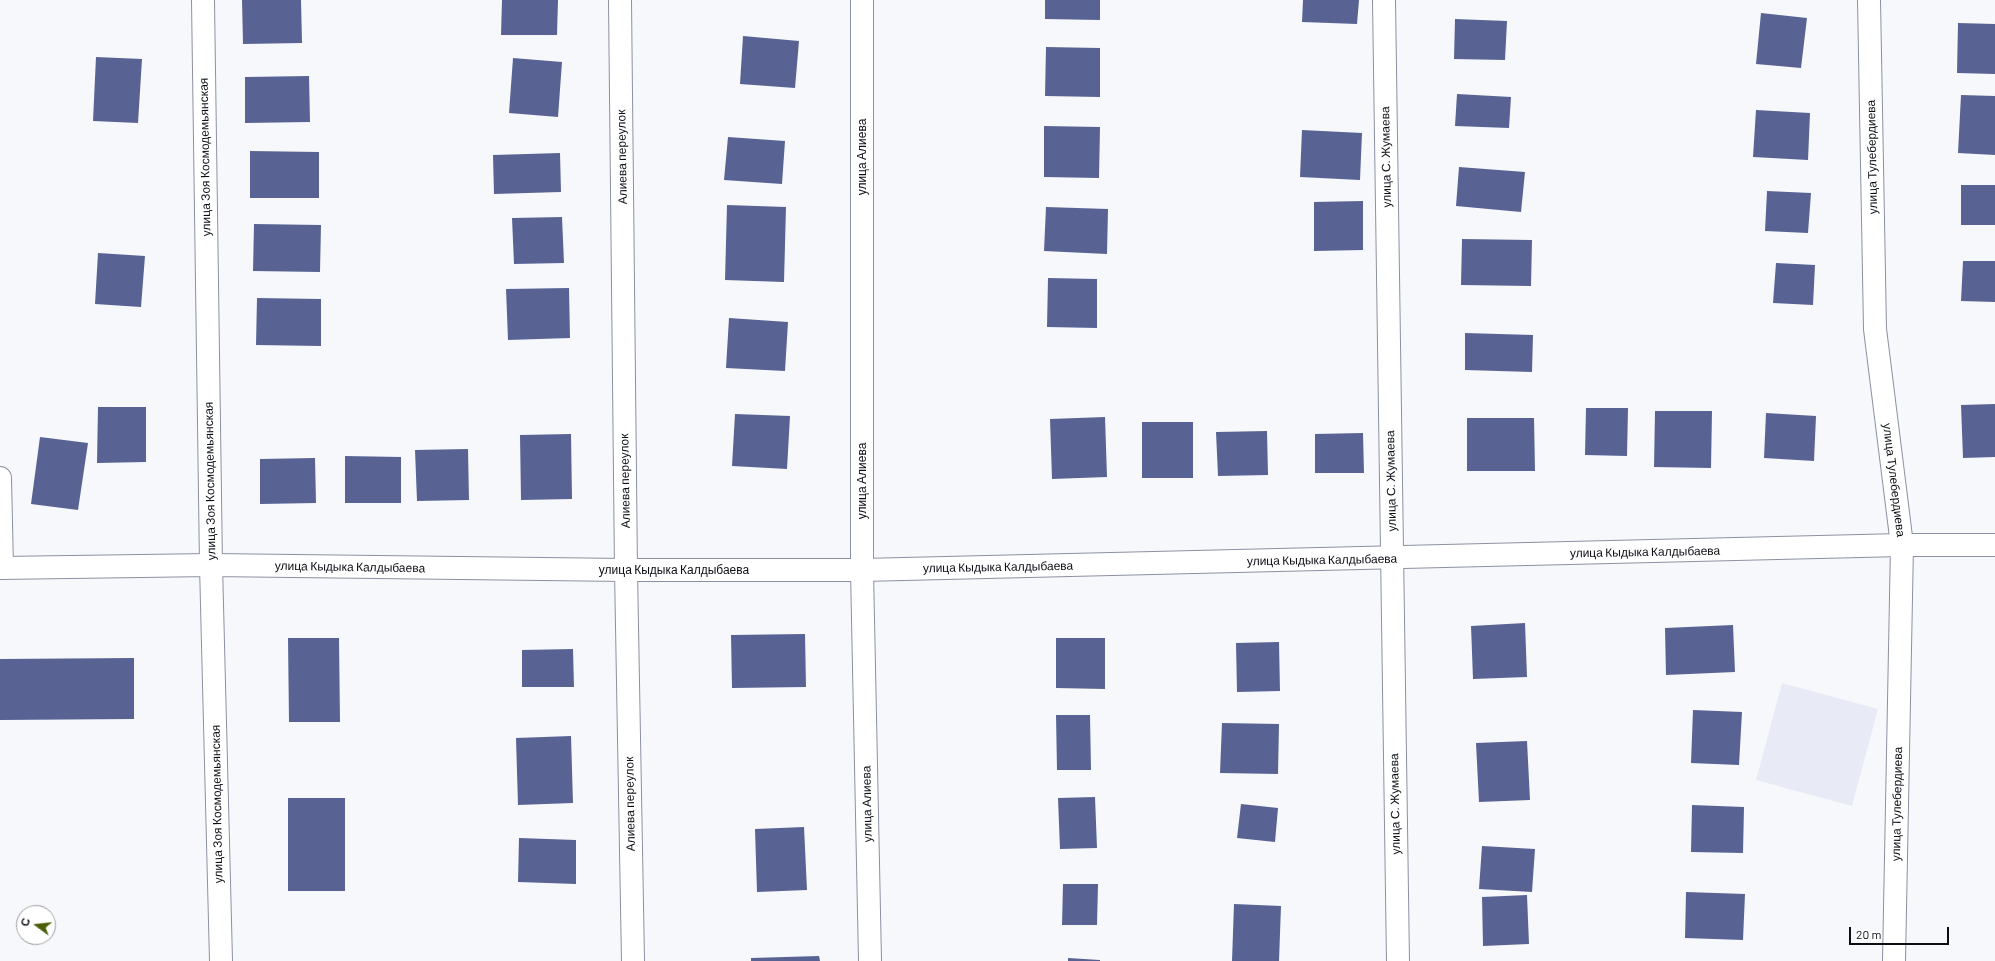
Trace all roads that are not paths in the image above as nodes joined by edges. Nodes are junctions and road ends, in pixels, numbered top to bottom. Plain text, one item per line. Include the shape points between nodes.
1 (203, 0) edge
2 (620, 0) edge
3 (862, 0) edge
4 (1384, 0) edge
5 (1869, 0) edge
6 (0, 478) edge
7 (1902, 545) junction
8 (1995, 545) edge
9 (1392, 558) junction
10 (211, 565) junction
11 (1, 568) edge
12 (626, 570) junction
13 (862, 570) junction
14 (221, 961) edge
15 (633, 961) edge
16 (870, 961) edge
17 (1398, 961) edge
18 (1894, 961) edge

1 - 10 street, улица Зоя Космодемьянская
2 - 12 street, Алиева переулок
3 - 13 street, улица Алиева
4 - 9 street, улица С. Жумаева
5 - 7 street, улица Тулебердиева via 1875,329
6 - 11 street
7 - 8 street, улица Кыдыка Калдыбаева
7 - 9 street, улица Кыдыка Калдыбаева
7 - 18 street, улица Тулебердиева
9 - 13 street, улица Кыдыка Калдыбаева
9 - 17 street, улица С. Жумаева
10 - 11 street, улица Кыдыка Калдыбаева
10 - 12 street, улица Кыдыка Калдыбаева
10 - 14 street, улица Зоя Космодемьянская
12 - 13 street, улица Кыдыка Калдыбаева
12 - 15 street, Алиева переулок
13 - 16 street, улица Алиева

